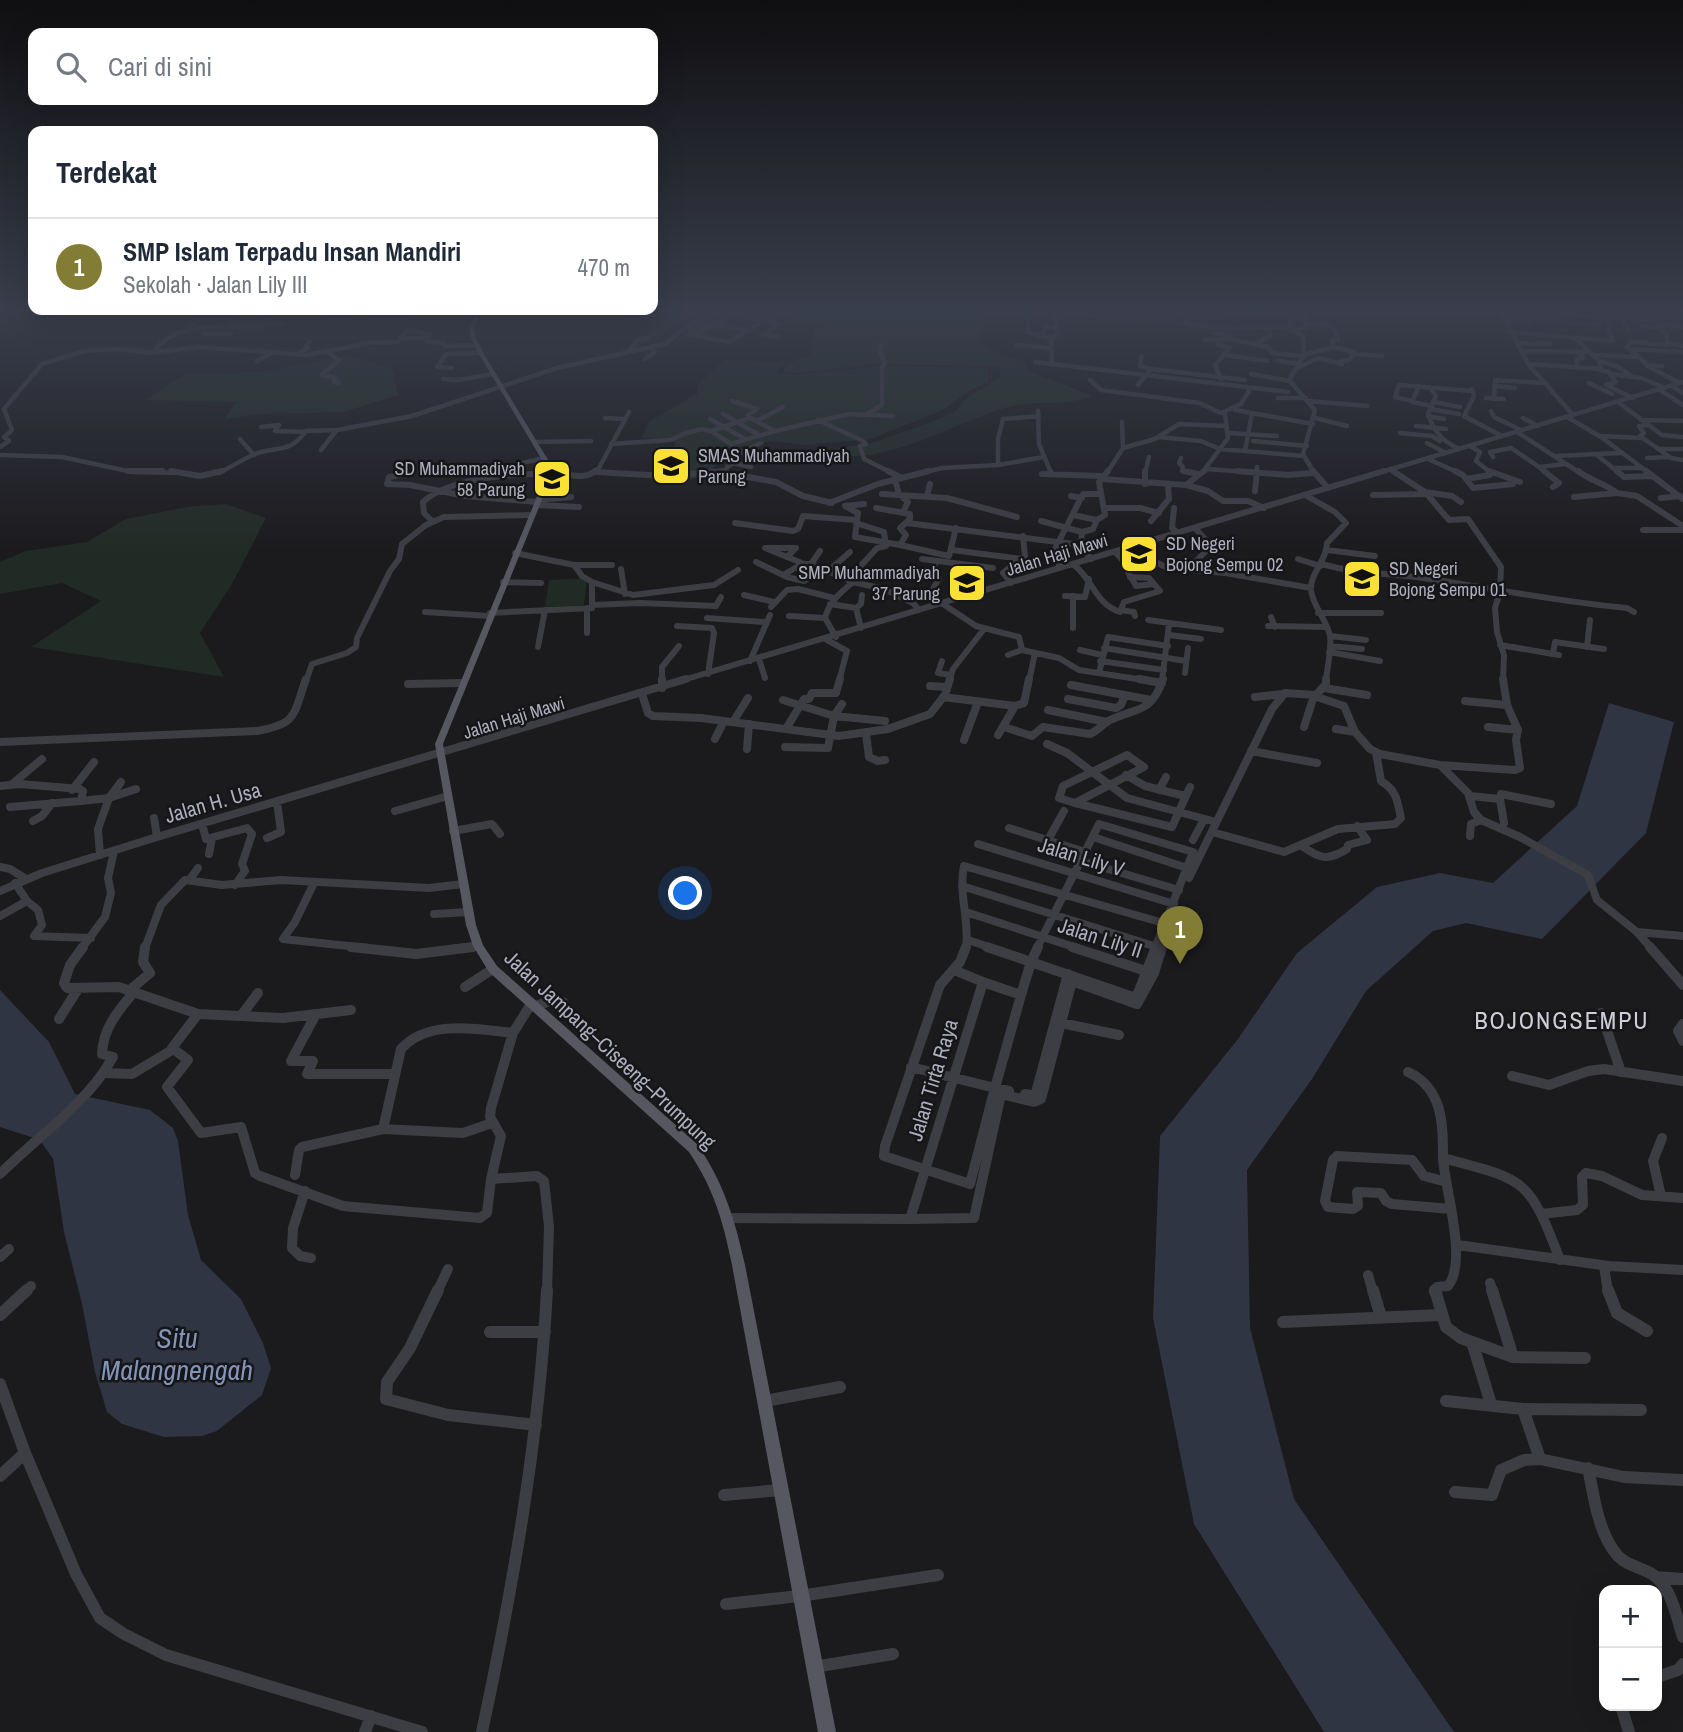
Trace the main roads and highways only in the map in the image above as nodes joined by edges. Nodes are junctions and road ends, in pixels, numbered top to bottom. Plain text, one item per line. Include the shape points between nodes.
1 (505, 391) edge
2 (827, 1732) edge

1 - 2 main road, Jalan Jampang–Ciseeng–Prumpung via 548,465 440,736 439,755 469,912 478,946 493,969 693,1148 716,1184 765,1401

